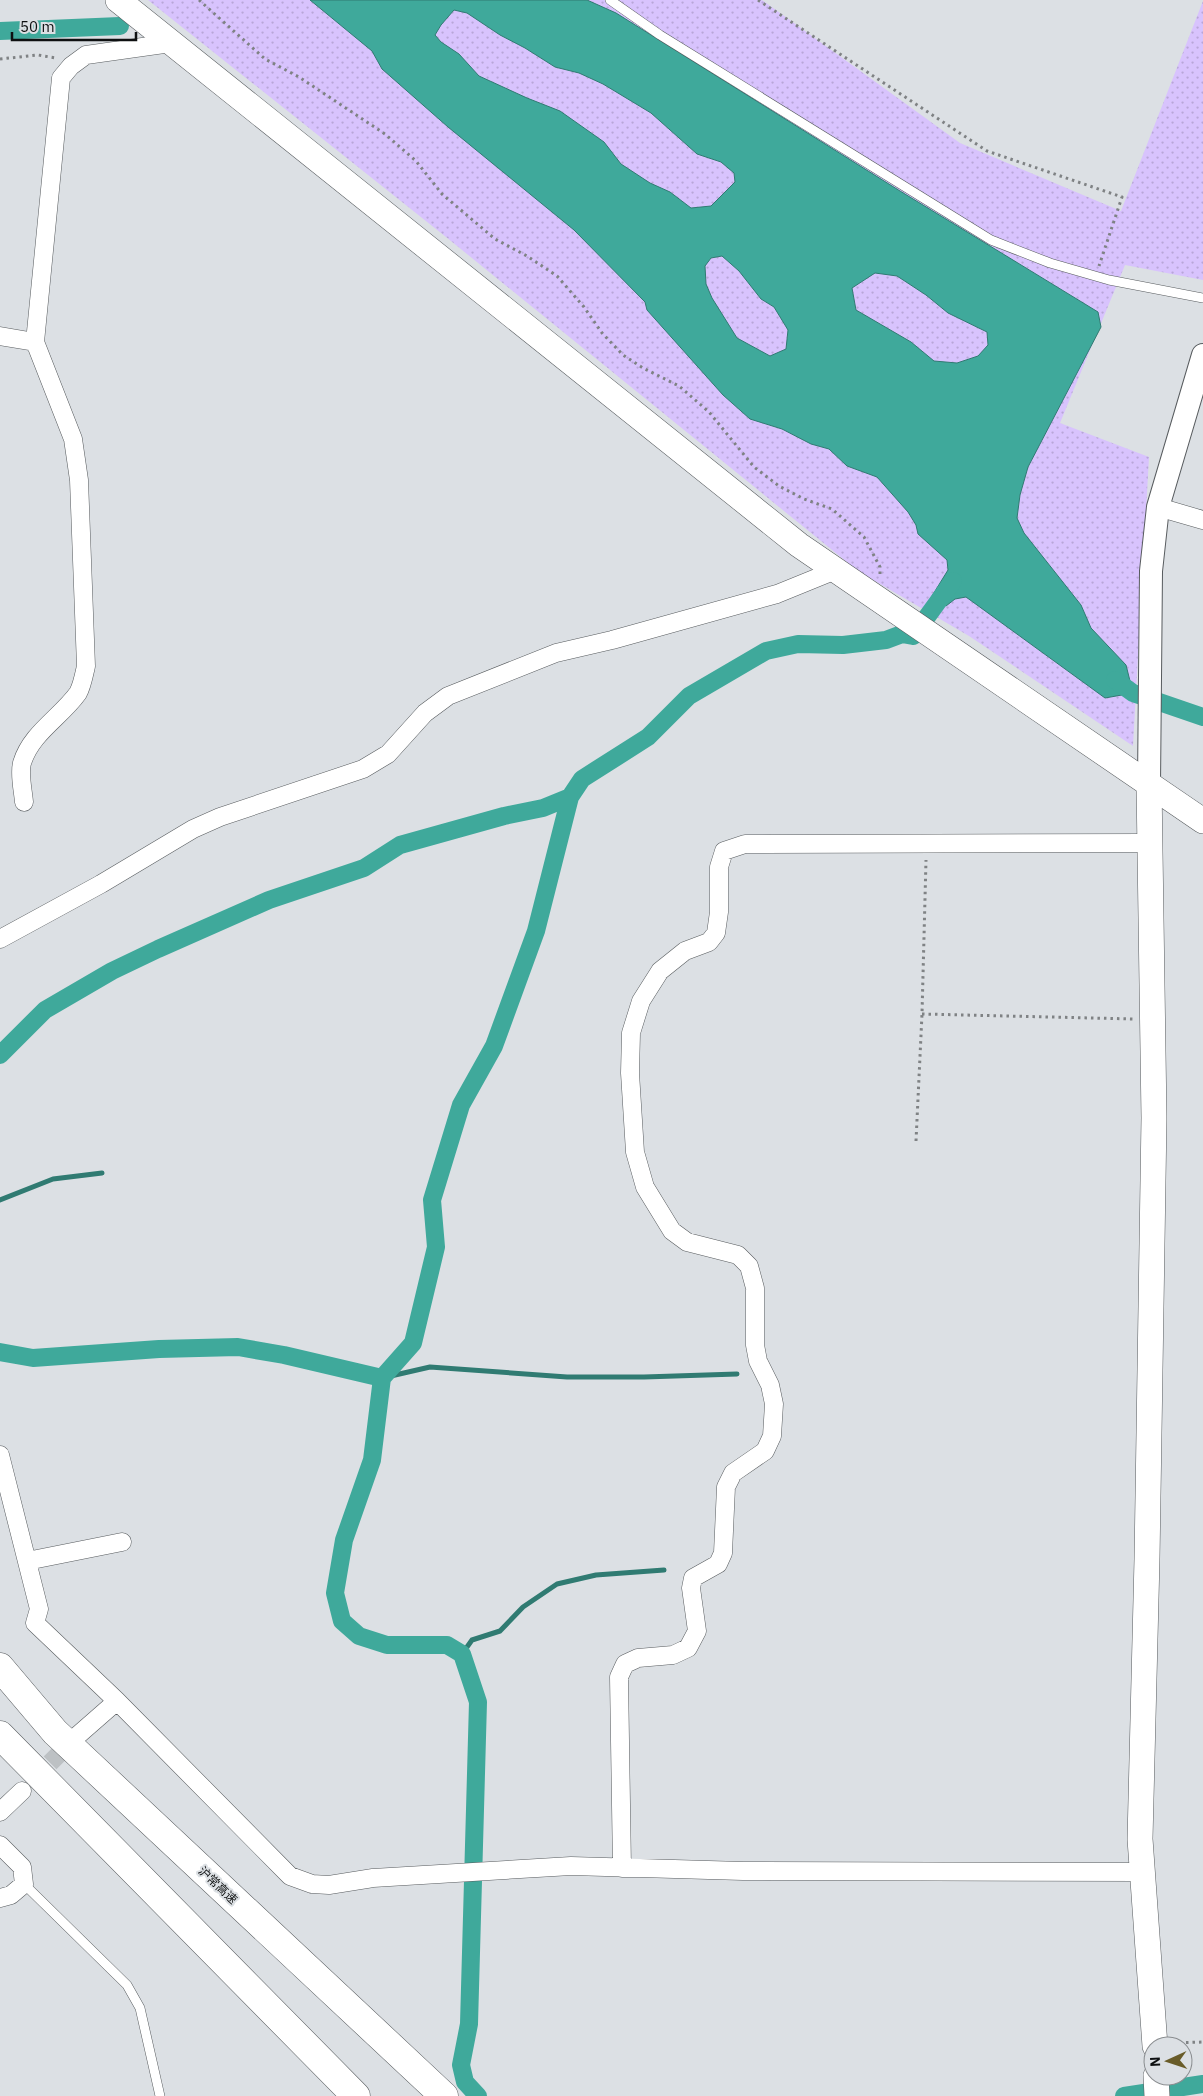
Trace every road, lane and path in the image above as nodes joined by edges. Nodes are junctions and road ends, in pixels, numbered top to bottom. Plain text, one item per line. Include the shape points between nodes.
1 (118, 0) edge
2 (199, 0) edge
3 (610, 0) edge
4 (758, 0) edge
5 (171, 43) junction
6 (0, 59) edge
7 (77, 62) junction
8 (1096, 276) junction
9 (1203, 298) edge
10 (0, 336) edge
11 (35, 342) junction
12 (1203, 355) edge
13 (1158, 507) junction
14 (1203, 520) edge
15 (836, 570) junction
16 (879, 598) junction
17 (1149, 784) junction
18 (24, 802) dead end
19 (1203, 821) edge
20 (1150, 843) junction
21 (926, 844) junction
22 (0, 938) edge
23 (922, 1014) junction
24 (1152, 1019) junction
25 (916, 1141) dead end
26 (0, 1455) edge
27 (122, 1542) dead end
28 (27, 1561) junction
29 (0, 1667) edge
30 (117, 1701) junction
31 (0, 1735) edge
32 (77, 1736) tunnel mouth
33 (22, 1791) tunnel mouth
34 (0, 1812) edge
35 (0, 1845) edge
36 (622, 1868) junction
37 (1143, 1872) junction
38 (24, 1884) junction
39 (0, 1898) edge
40 (1154, 2036) edge
41 (160, 2096) edge
42 (356, 2096) edge
43 (444, 2096) edge

1 - 5 main road
2 - 16 path via 265,59 299,77 385,134 416,161 442,194 495,240 557,276 623,355 679,386 709,412 754,467 787,490 832,509 858,531 880,567
3 - 8 lane via 660,35 991,240 1050,263
4 - 8 path via 987,151 1122,197
5 - 7 street via 86,55
5 - 15 main road via 799,545
6 - 7 path via 38,54
7 - 11 street via 61,78
8 - 9 lane
10 - 11 street
11 - 18 street via 73,439 79,480 86,666 79,691 28,749 22,765
12 - 13 street
13 - 14 street
13 - 17 street via 1151,571
15 - 16 main road
15 - 22 street via 777,594 556,653 448,696 426,713 388,754 363,769 193,829 101,884
16 - 17 main road
17 - 19 main road
17 - 20 main road
20 - 21 street
20 - 24 main road
21 - 23 path
21 - 36 street via 745,844 724,851 719,867 716,933 709,942 686,951 660,971 641,1001 631,1033 635,1152 645,1187 672,1231 687,1242 738,1255 749,1266 755,1288 755,1345 774,1404 772,1436 765,1451 733,1472 726,1486 723,1554 718,1564 693,1578 691,1588 697,1631 688,1648 673,1655 638,1658 625,1664 619,1678
23 - 24 path
23 - 25 path
24 - 37 main road via 1154,1147 1140,1839
26 - 28 street
27 - 28 street
28 - 30 street via 39,1609 35,1623
29 - 43 highway, 沪常高速 via 55,1732
30 - 32 street
30 - 36 street via 290,1876 312,1884 571,1866
31 - 42 highway
33 - 34 street
35 - 38 street via 22,1867
36 - 37 street
37 - 40 main road
38 - 39 street via 11,1895
38 - 41 lane via 127,1985 140,2008

